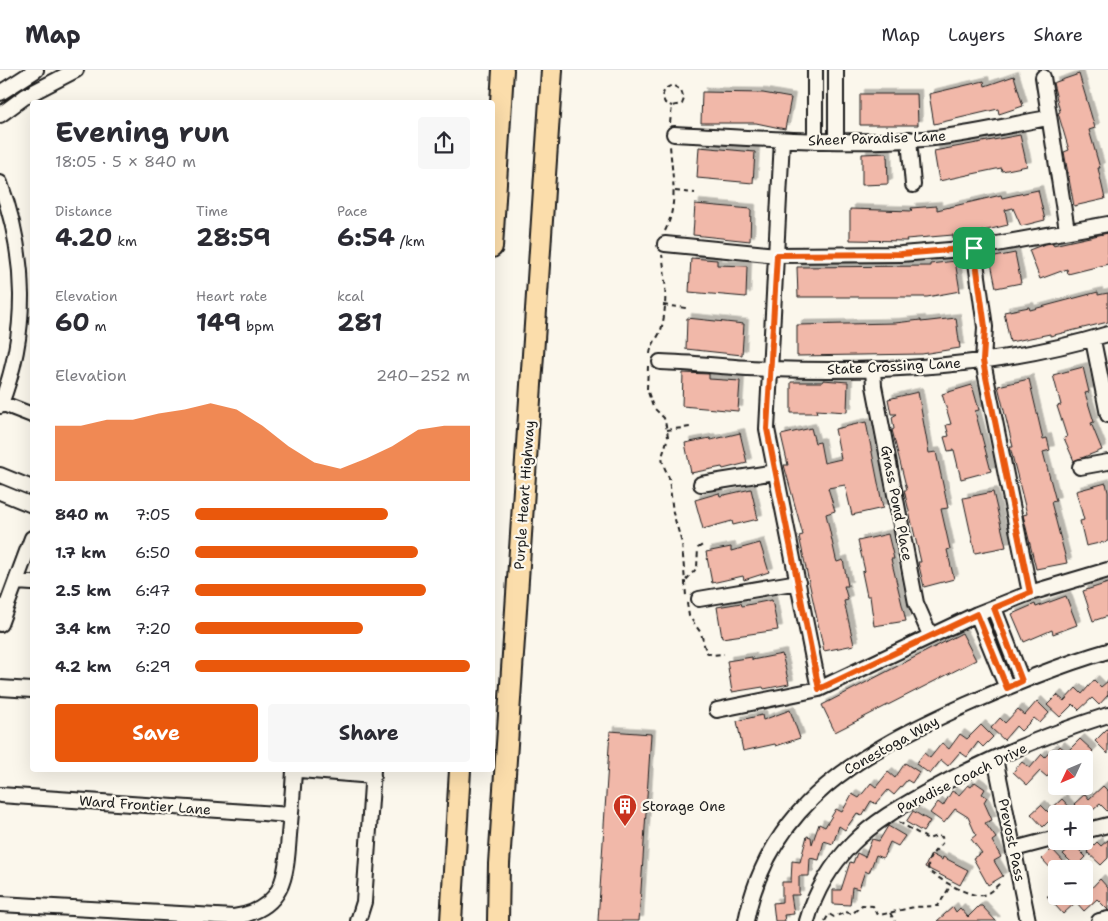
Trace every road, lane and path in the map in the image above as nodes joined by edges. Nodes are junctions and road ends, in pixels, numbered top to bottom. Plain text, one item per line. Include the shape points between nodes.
1 (36, 70) edge
2 (76, 70) edge
3 (503, 70) edge
4 (552, 70) edge
5 (815, 70) edge
6 (836, 70) edge
7 (1043, 77) dead end
8 (0, 93) edge
9 (815, 102) junction
10 (836, 104) junction
11 (0, 115) edge
12 (1048, 118) junction
13 (674, 134) dead end
14 (909, 139) junction
15 (782, 140) junction
16 (836, 140) junction
17 (815, 141) junction
18 (0, 183) edge
19 (913, 185) dead end
20 (674, 191) dead end
21 (695, 193) dead end
22 (495, 199) edge
23 (1108, 224) edge
24 (1067, 230) junction
25 (665, 244) dead end
26 (974, 248) junction
27 (777, 255) junction
28 (663, 306) dead end
29 (686, 308) dead end
30 (1108, 334) edge
31 (1093, 340) junction
32 (983, 361) junction
33 (660, 362) dead end
34 (770, 369) junction
35 (873, 369) junction
36 (1, 404) edge
37 (30, 414) edge
38 (1108, 415) edge
39 (690, 427) dead end
40 (667, 430) dead end
41 (1108, 462) edge
42 (1080, 467) dead end
43 (775, 472) junction
44 (0, 475) edge
45 (701, 484) dead end
46 (30, 487) edge
47 (0, 492) edge
48 (30, 504) edge
49 (30, 544) edge
50 (704, 544) dead end
51 (1108, 570) edge
52 (686, 580) dead end
53 (17, 582) junction
54 (798, 582) junction
55 (30, 583) edge
56 (1030, 593) junction
57 (699, 599) dead end
58 (994, 608) junction
59 (977, 614) junction
60 (0, 624) edge
61 (930, 635) junction
62 (1005, 638) junction
63 (990, 645) junction
64 (1108, 651) edge
65 (1022, 681) junction
66 (0, 688) edge
67 (1007, 688) junction
68 (819, 689) junction
69 (30, 690) edge
70 (718, 710) dead end
71 (1108, 715) edge
72 (995, 758) junction
73 (294, 772) edge
74 (349, 772) edge
75 (460, 772) edge
76 (373, 773) edge
77 (0, 796) edge
78 (291, 815) junction
79 (895, 820) dead end
80 (1108, 825) edge
81 (1093, 829) edge
82 (1048, 840) edge
83 (1014, 849) junction
84 (1002, 882) dead end
85 (951, 885) junction
86 (0, 904) edge
87 (890, 913) junction
88 (1108, 919) edge
89 (358, 921) edge
90 (451, 921) edge
91 (500, 921) edge
92 (746, 921) edge
93 (807, 921) edge
94 (825, 921) edge
95 (895, 921) edge
96 (1028, 921) edge
97 (1099, 921) edge

1 - 8 street
2 - 11 street via 26,96
3 - 22 highway
4 - 91 highway, Purple Heart Highway via 499,864
5 - 9 street
6 - 10 street
7 - 12 street via 1049,104
9 - 10 street
9 - 17 street
10 - 16 street
12 - 14 street, Sheer Paradise Lane
12 - 24 street
13 - 15 street, Sheer Paradise Lane
14 - 16 street, Sheer Paradise Lane
14 - 19 street
15 - 17 street, Sheer Paradise Lane
15 - 27 street
16 - 17 street, Sheer Paradise Lane
18 - 36 street via 15,228 22,282 22,310 13,369
20 - 21 path
23 - 24 street
24 - 26 street
25 - 27 street
26 - 27 street via 901,254
26 - 32 street via 985,327
27 - 34 street
28 - 29 path
30 - 31 street, State Crossing Lane
31 - 32 street, State Crossing Lane
31 - 38 street
32 - 35 street, State Crossing Lane
32 - 56 street
33 - 34 street, State Crossing Lane
34 - 35 street, State Crossing Lane
34 - 43 street via 767,429
35 - 61 street, Grass Pond Place via 916,603
36 - 37 street
39 - 40 path
41 - 42 street
43 - 45 street
43 - 54 street
44 - 46 street
47 - 48 street
49 - 53 street
50 - 52 path via 698,548 697,568
51 - 56 street
53 - 55 street
53 - 60 street
54 - 57 street
54 - 68 street
56 - 58 street
58 - 59 street
58 - 62 street
59 - 61 street
59 - 63 street
61 - 68 street
62 - 63 street
62 - 65 street
63 - 67 street
64 - 65 street, Conestoga Way
65 - 67 street, Conestoga Way
66 - 69 street
67 - 92 street, Conestoga Way via 914,730 863,758 825,785 799,810 771,850
68 - 70 street
71 - 72 street, Paradise Coach Drive
72 - 83 street, Prevost Pass
72 - 93 street, Paradise Coach Drive via 910,802 866,831 830,871
73 - 78 street
74 - 76 street
75 - 90 highway
76 - 89 street via 364,902
77 - 78 street, Ward Frontier Lane
78 - 86 street via 286,876 271,902 250,915 234,917
79 - 85 path via 928,840 942,837 943,842 932,854 927,868
80 - 81 street
82 - 83 street
83 - 96 street, Prevost Pass
84 - 85 path via 979,896
85 - 87 path via 938,906
87 - 94 path via 878,915 873,906 866,905 852,914 829,914
87 - 95 path
88 - 97 street

